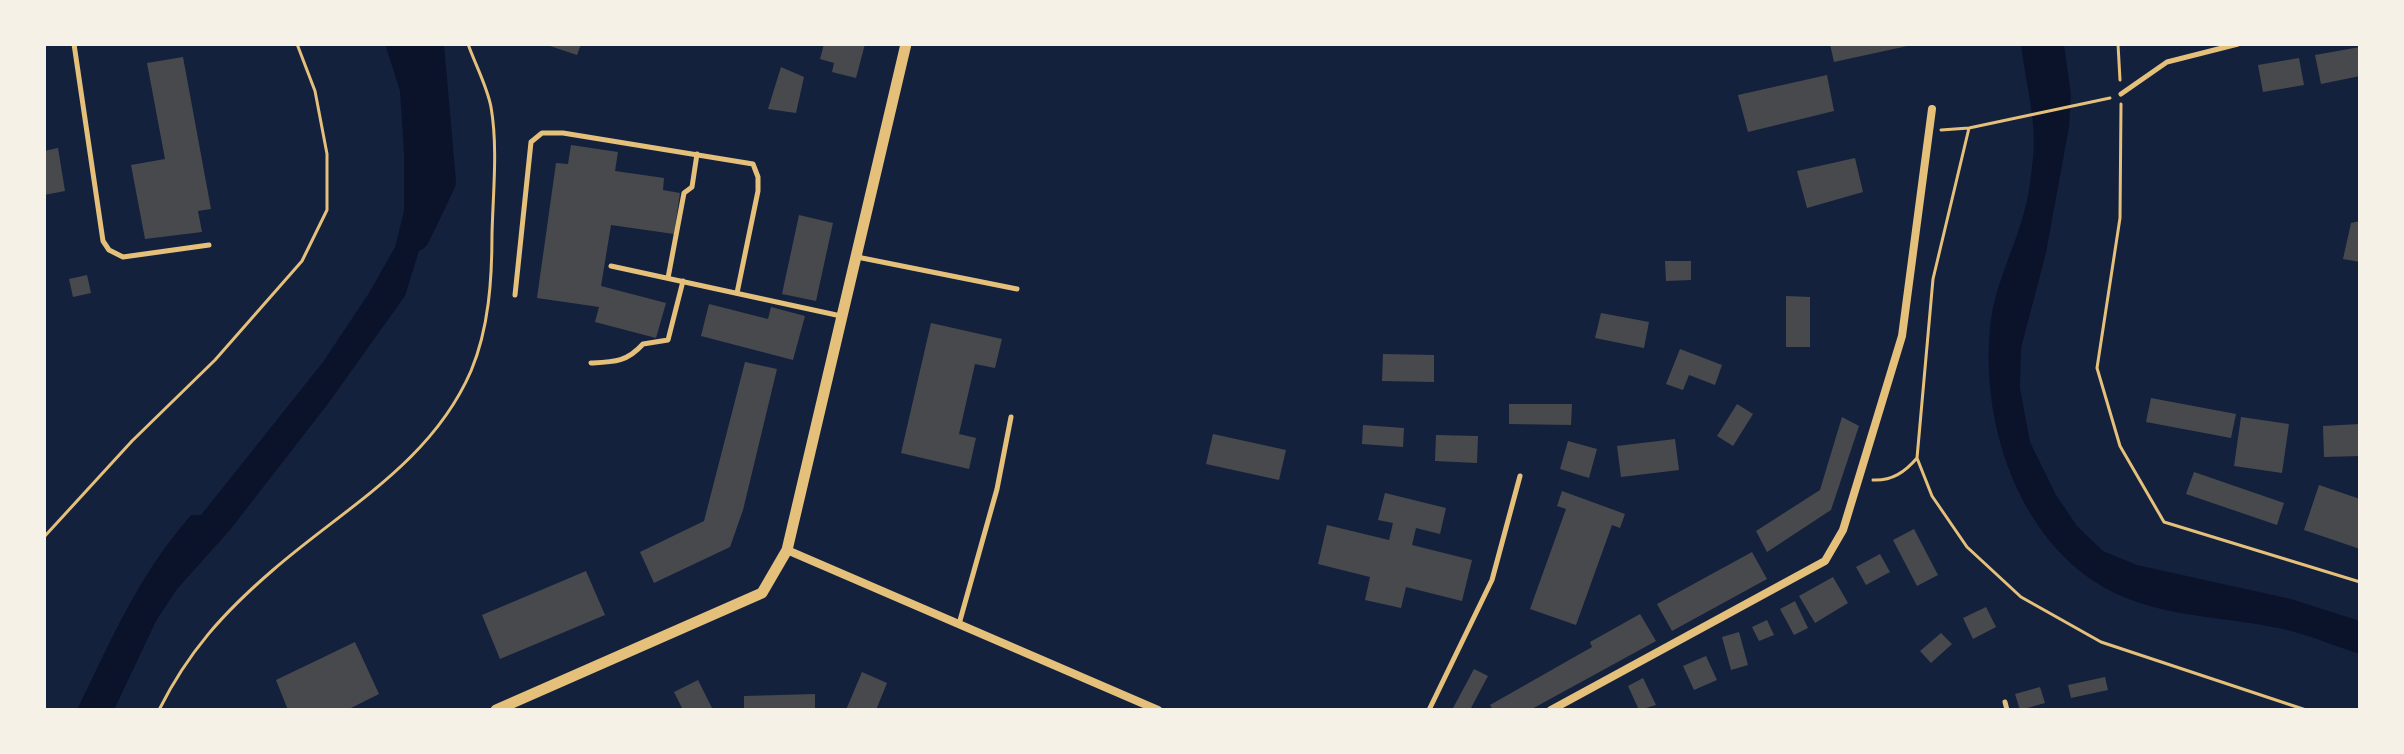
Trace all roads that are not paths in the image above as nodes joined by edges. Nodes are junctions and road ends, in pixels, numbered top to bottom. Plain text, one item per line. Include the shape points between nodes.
1 (74, 44) edge
2 (906, 44) edge
3 (2238, 44) edge
4 (2121, 94) road end
5 (1932, 109) dead end
6 (697, 154) junction
7 (209, 245) dead end
8 (856, 257) junction
9 (611, 266) dead end
10 (668, 278) junction
11 (683, 281) junction
12 (1017, 289) dead end
13 (737, 293) junction
14 (515, 295) dead end
15 (842, 317) junction
16 (591, 363) dead end
17 (1011, 417) dead end
18 (1520, 476) dead end
19 (787, 550) junction
20 (959, 624) junction
21 (2005, 702) dead end
22 (496, 710) edge
23 (1158, 710) edge
24 (1429, 710) edge
25 (1551, 710) edge
26 (2007, 710) edge

1 - 7 lane via 103,241 109,250 123,257
2 - 8 street
3 - 4 lane via 2167,62
5 - 25 street via 1902,336 1843,530 1825,561
6 - 10 lane
6 - 13 lane via 753,164 758,177
6 - 14 lane via 542,133 531,142
8 - 12 lane
8 - 15 street
9 - 10 lane
10 - 11 lane
11 - 13 lane
11 - 16 lane via 668,340 643,344 620,362
13 - 15 lane
15 - 19 street
17 - 20 lane
18 - 24 lane via 1492,580
19 - 20 street
19 - 22 street via 762,593
20 - 23 street
21 - 26 lane

